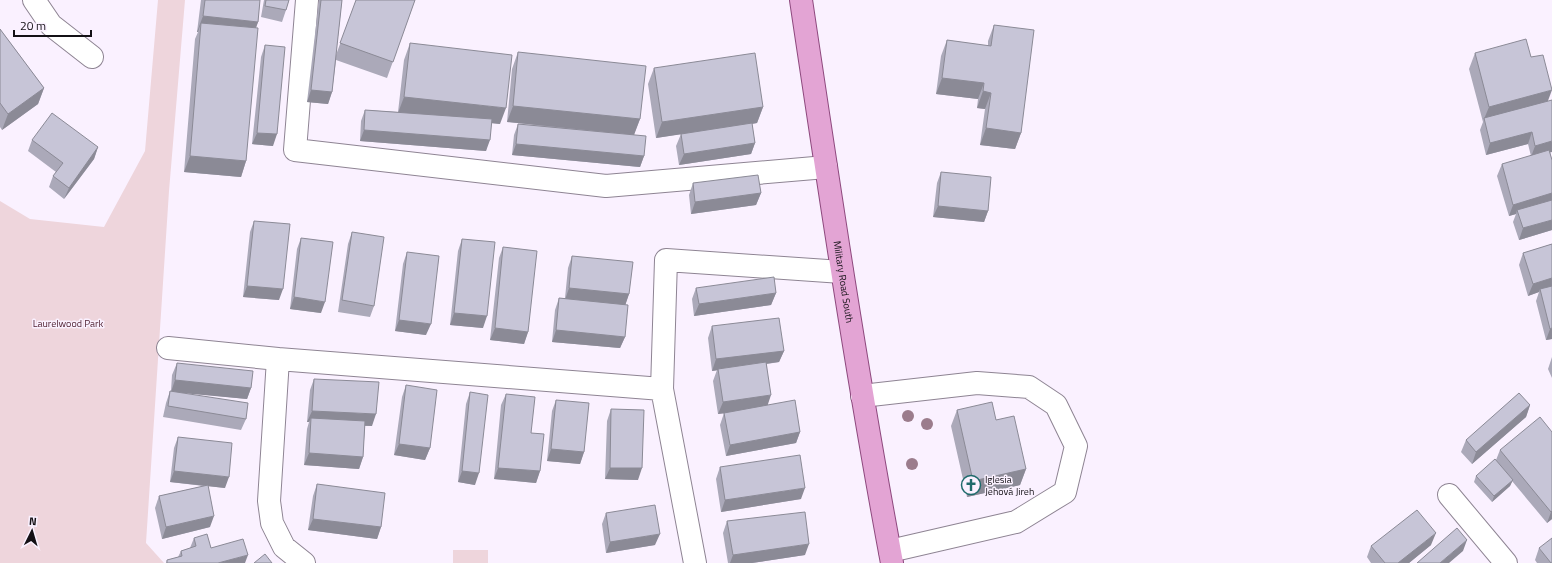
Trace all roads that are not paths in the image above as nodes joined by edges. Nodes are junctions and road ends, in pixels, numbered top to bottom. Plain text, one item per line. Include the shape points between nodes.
1 (34, 0) edge
2 (307, 0) edge
3 (801, 0) edge
4 (92, 57) dead end
5 (826, 167) junction
6 (842, 272) junction
7 (168, 348) dead end
8 (278, 359) junction
9 (662, 389) junction
10 (862, 396) junction
11 (1449, 495) dead end
12 (891, 557) edge
13 (304, 563) edge
14 (695, 563) edge
15 (1506, 563) edge

1 - 4 street via 51,25
2 - 5 street via 295,150 606,186
3 - 5 main road, Military Road South
5 - 6 main road, Military Road South
6 - 9 street via 666,260
6 - 10 main road, Military Road South
7 - 8 street
8 - 9 street
8 - 13 street via 269,501 272,523 284,547
9 - 14 street
10 - 12 main road, Military Road South
10 - 12 street via 977,383 1029,387 1056,404 1076,446 1065,492 1016,522
11 - 15 street

